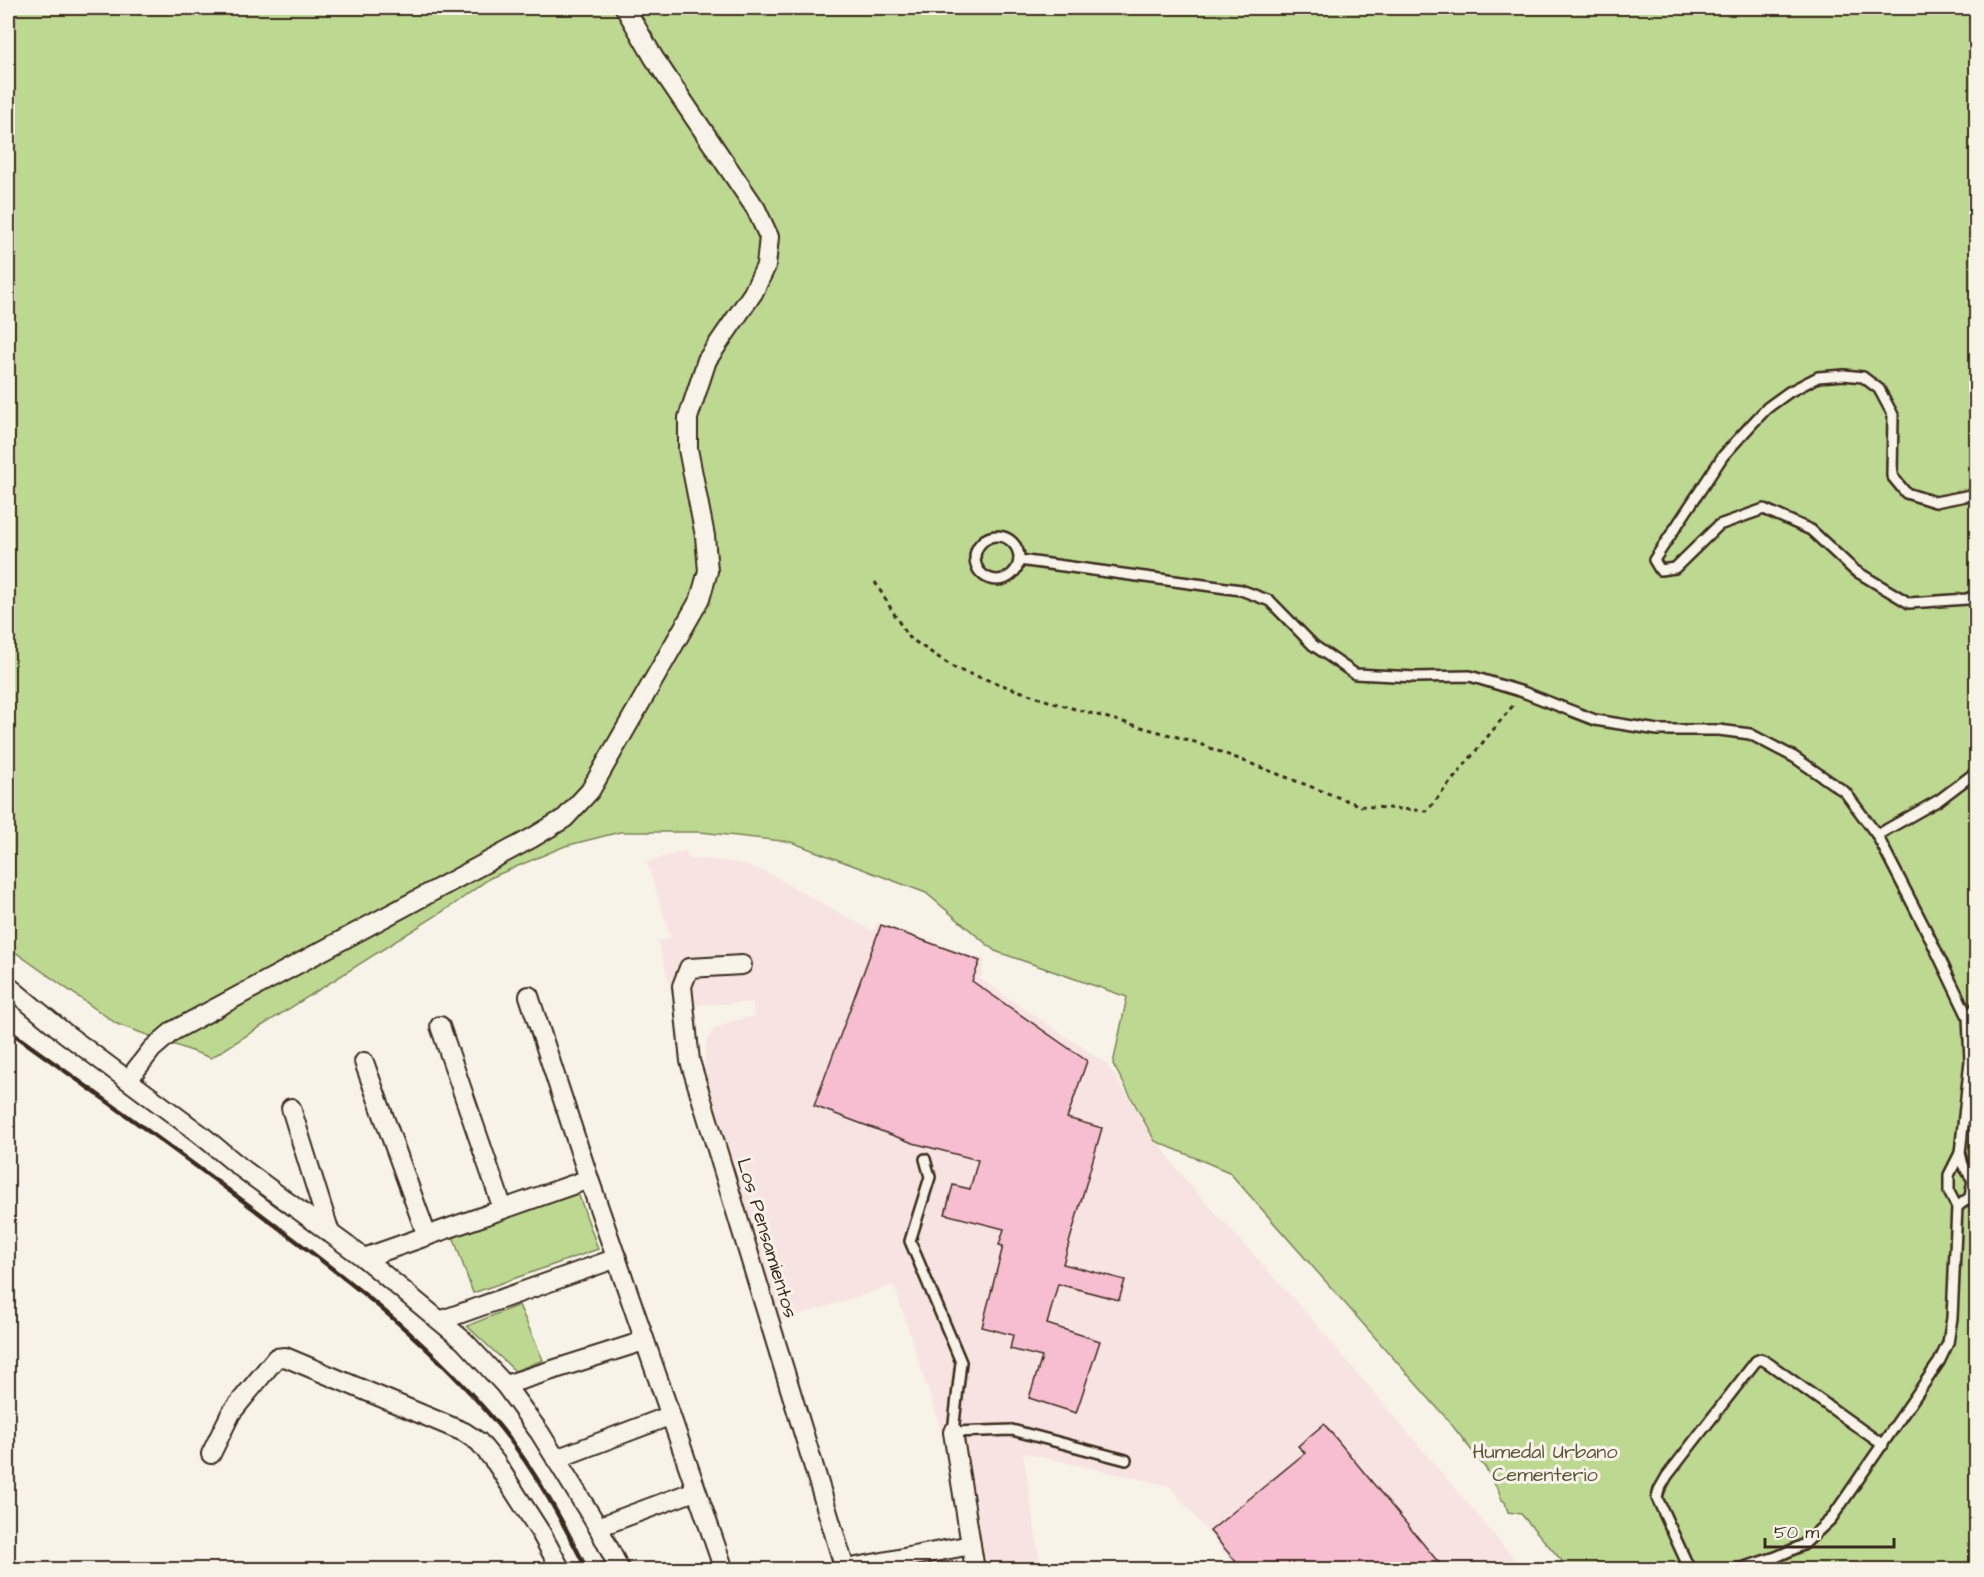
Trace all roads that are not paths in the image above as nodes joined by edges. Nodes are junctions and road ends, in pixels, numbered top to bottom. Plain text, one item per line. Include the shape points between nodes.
1 (625, 8) edge
2 (1977, 494) edge
3 (1019, 560) junction
4 (1977, 595) edge
5 (1977, 772) edge
6 (1877, 835) junction
7 (742, 965) dead end
8 (8, 986) edge
9 (529, 996) dead end
10 (1977, 1007) edge
11 (1968, 1017) junction
12 (440, 1026) dead end
13 (364, 1062) dead end
14 (128, 1080) junction
15 (291, 1108) dead end
16 (1960, 1153) junction
17 (925, 1159) dead end
18 (589, 1179) junction
19 (1957, 1208) junction
20 (503, 1209) junction
21 (330, 1233) junction
22 (427, 1236) junction
23 (364, 1258) junction
24 (617, 1258) junction
25 (442, 1320) junction
26 (644, 1341) junction
27 (505, 1385) junction
28 (669, 1416) junction
29 (953, 1432) junction
30 (1883, 1445) junction
31 (211, 1454) dead end
32 (556, 1459) junction
33 (1126, 1460) dead end
34 (695, 1491) junction
35 (598, 1527) junction
36 (971, 1545) junction
37 (561, 1569) edge
38 (620, 1569) edge
39 (724, 1569) edge
40 (843, 1569) edge
41 (975, 1569) edge
42 (1690, 1569) edge
43 (1735, 1569) edge

1 - 14 street via 654,58 756,209 769,237 766,266 753,293 707,360 688,418 688,448 708,571 700,599 590,791 565,818 173,1031 152,1049
2 - 4 lane via 1935,502 1906,493 1892,476 1893,415 1879,388 1863,377 1818,377 1789,392 1751,425 1718,464 1654,560 1660,570 1675,568 1719,525 1764,509 1811,530 1854,570 1909,603
3 - 3 lane via 1015,546 995,536 978,546 974,559 978,571 993,580 1010,576
3 - 6 lane via 1241,590 1270,601 1313,645 1355,674 1470,676 1595,720 1658,730 1750,734 1794,757 1845,792
5 - 6 lane via 1939,800
6 - 11 lane
7 - 40 street, Los Pensamientos via 689,968 682,986 690,1061
8 - 14 street
9 - 18 street
10 - 11 lane
11 - 16 lane via 1970,1061
12 - 20 street
13 - 22 street
14 - 21 street
15 - 21 street
16 - 19 lane via 1949,1175 1949,1192
16 - 19 lane via 1973,1180 1970,1197
17 - 29 lane via 930,1177 910,1241 960,1362
18 - 20 street
18 - 24 street
19 - 30 lane via 1948,1343
20 - 22 street
21 - 23 street
22 - 23 street
23 - 25 street
24 - 25 street
24 - 26 street
25 - 27 street
26 - 27 street
26 - 28 street
27 - 32 street
28 - 32 street
28 - 34 street
29 - 33 lane via 1012,1430
29 - 36 street
30 - 42 lane via 1768,1363 1756,1361 1659,1490 1657,1498
30 - 43 lane via 1831,1519 1803,1545
31 - 37 street via 240,1400 276,1358 285,1357 480,1442
32 - 35 street
34 - 35 street
34 - 39 street
35 - 38 street
36 - 40 street
36 - 41 street

